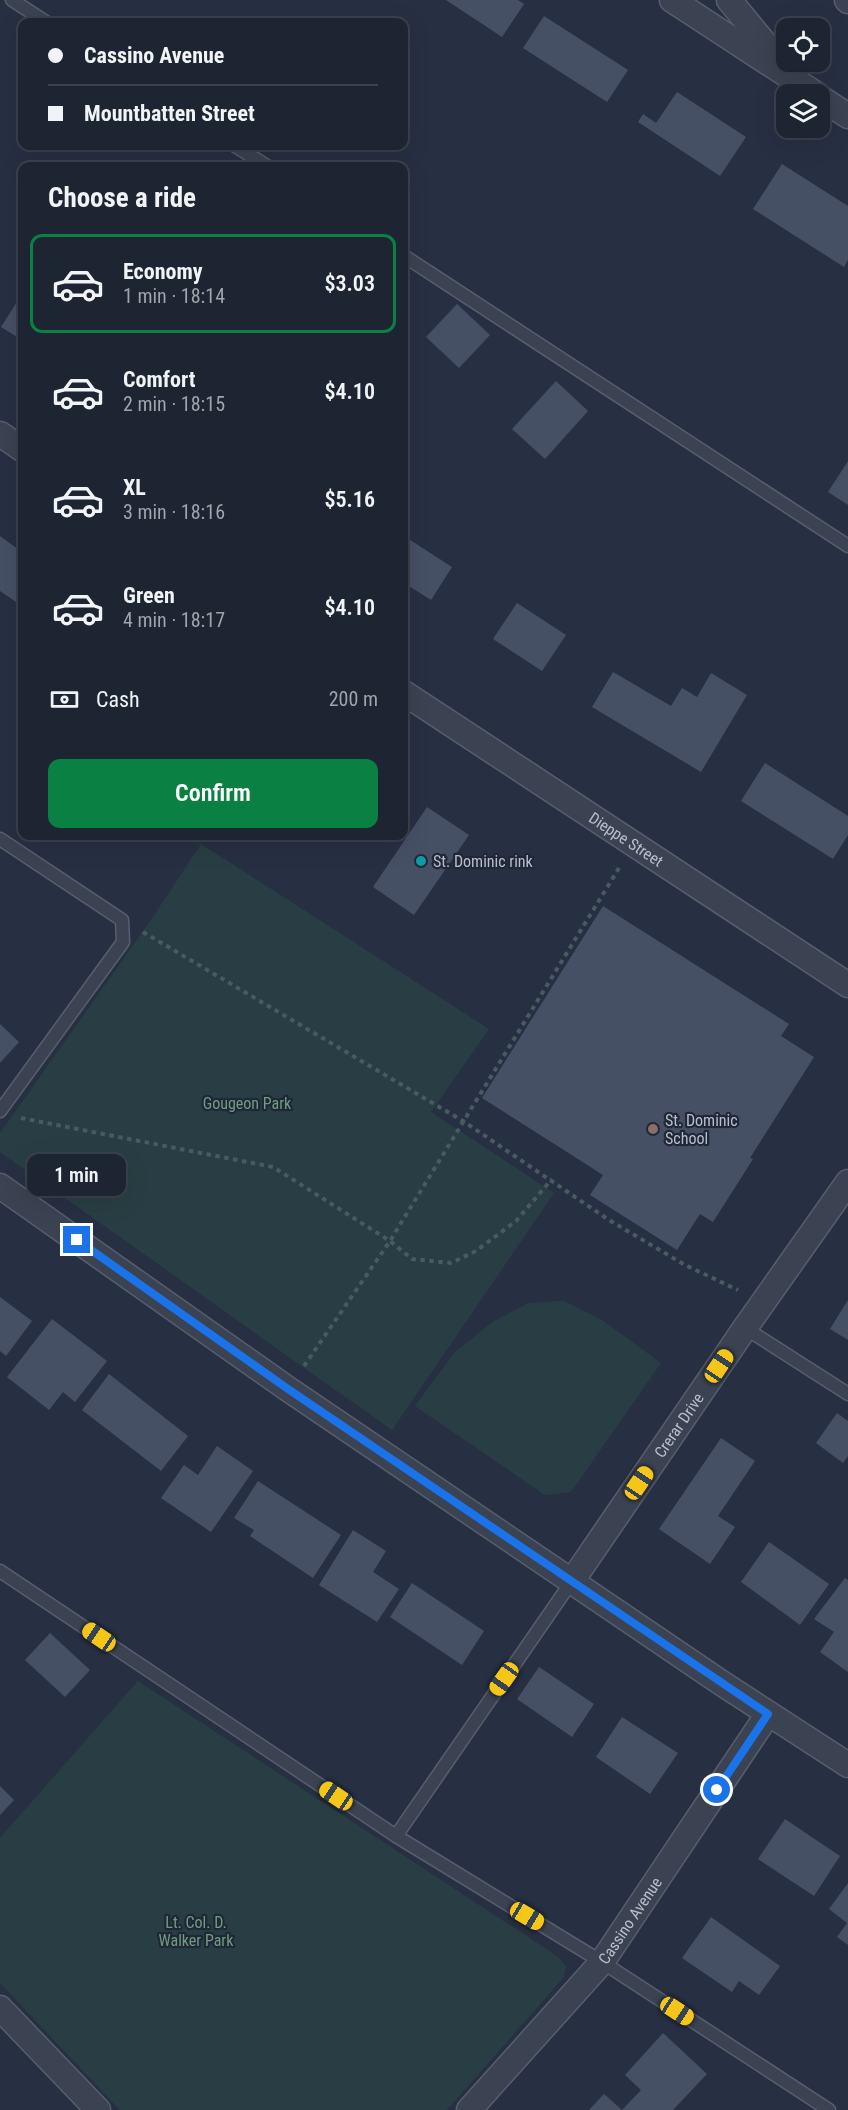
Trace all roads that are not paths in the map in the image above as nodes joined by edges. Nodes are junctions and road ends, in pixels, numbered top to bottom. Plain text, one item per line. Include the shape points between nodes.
1 (12, 0) edge
2 (672, 0) edge
3 (729, 0) edge
4 (40, 18) edge
5 (795, 81) junction
6 (799, 84) edge
7 (830, 104) edge
8 (848, 116) edge
9 (241, 150) edge
10 (261, 162) edge
11 (408, 259) edge
12 (0, 434) edge
13 (18, 446) edge
14 (848, 546) edge
15 (408, 696) edge
16 (0, 839) edge
17 (848, 985) edge
18 (6, 1113) edge
19 (848, 1182) edge
20 (0, 1186) edge
21 (746, 1328) junction
22 (848, 1394) edge
23 (0, 1571) edge
24 (572, 1581) junction
25 (768, 1714) junction
26 (848, 1765) edge
27 (396, 1836) junction
28 (602, 1962) junction
29 (0, 2008) edge
30 (98, 2110) edge
31 (469, 2110) edge
32 (829, 2110) edge

1 - 4 lane
2 - 5 street
3 - 5 street
5 - 6 street
7 - 8 street
9 - 10 lane
11 - 14 lane
12 - 13 street
15 - 17 street, Dieppe Street
16 - 18 lane via 122,920 123,942
19 - 21 street, Crerar Drive
20 - 24 street via 288,1389
21 - 22 lane
21 - 24 street, Crerar Drive
23 - 27 lane
24 - 25 street
24 - 27 lane
25 - 26 street
25 - 28 street, Cassino Avenue
27 - 28 lane
28 - 31 street, Cassino Avenue
28 - 32 lane
29 - 30 street

